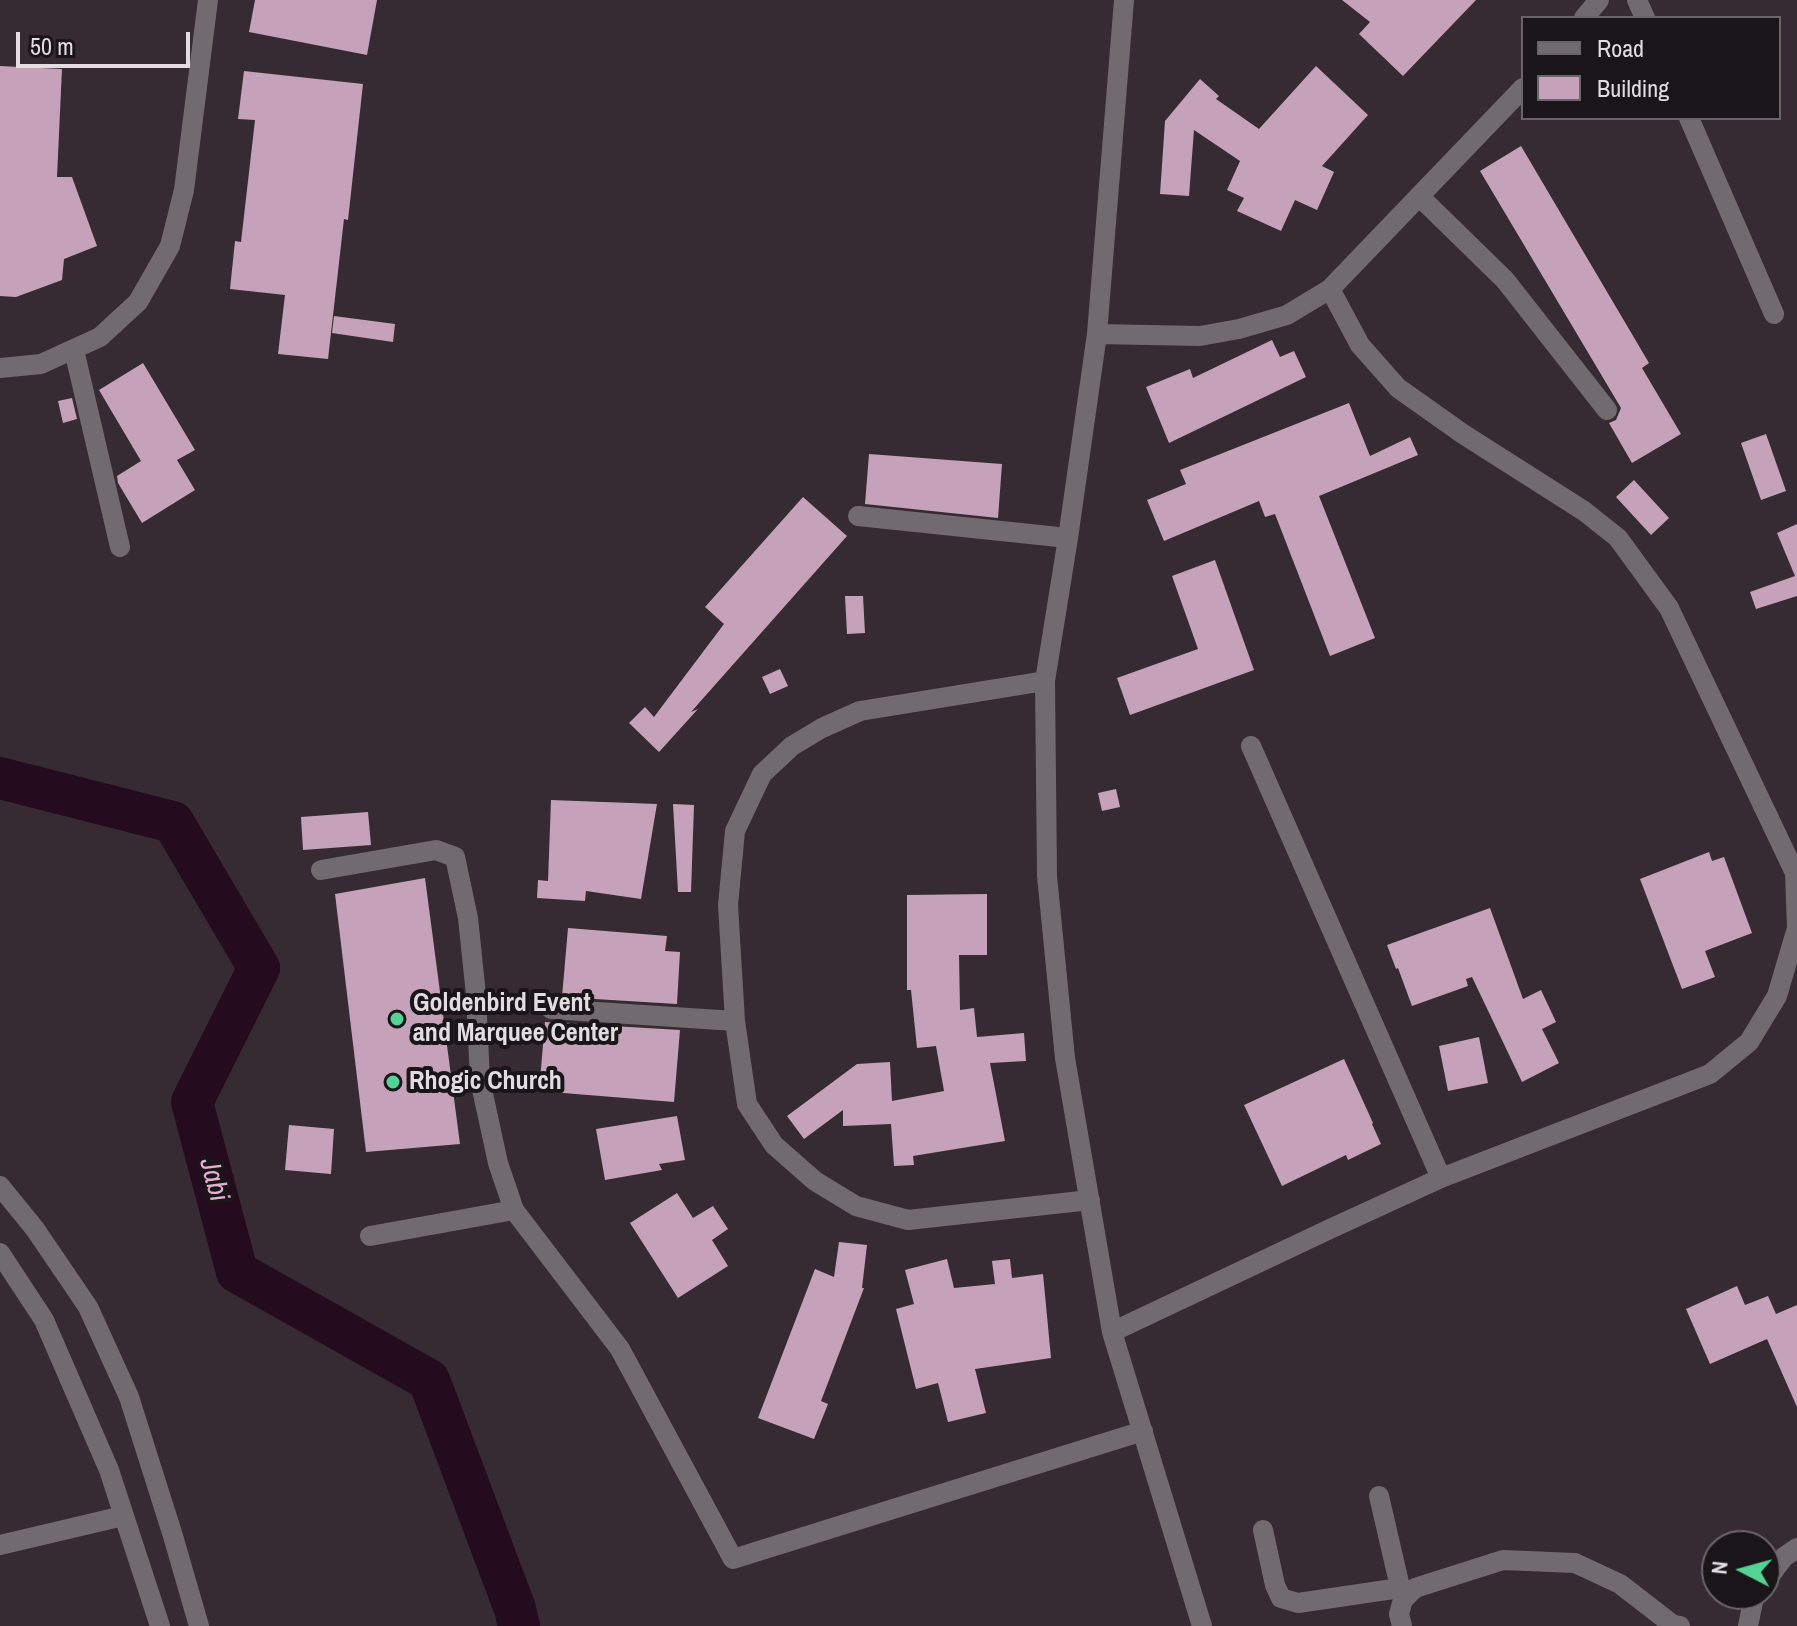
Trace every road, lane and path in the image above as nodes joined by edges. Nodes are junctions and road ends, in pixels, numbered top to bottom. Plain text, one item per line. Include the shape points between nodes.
1 (208, 0) edge
2 (1124, 0) edge
3 (1599, 0) edge
4 (1586, 16) edge
5 (1521, 90) edge
6 (1690, 120) edge
7 (1419, 196) junction
8 (1330, 289) junction
9 (1774, 314) dead end
10 (1097, 334) junction
11 (74, 350) junction
12 (0, 368) edge
13 (1607, 410) dead end
14 (858, 516) dead end
15 (1068, 538) junction
16 (120, 547) dead end
17 (1045, 681) junction
18 (1251, 746) dead end
19 (321, 870) dead end
20 (551, 1009) dead end
21 (735, 1021) junction
22 (1441, 1178) junction
23 (0, 1186) edge
24 (1090, 1200) junction
25 (514, 1210) junction
26 (370, 1236) dead end
27 (0, 1253) edge
28 (1112, 1332) junction
29 (1143, 1431) junction
30 (1379, 1496) dead end
31 (123, 1516) junction
32 (1263, 1530) dead end
33 (0, 1545) edge
34 (1797, 1548) edge
35 (1781, 1561) edge
36 (1401, 1594) junction
37 (160, 1626) edge
38 (199, 1626) edge
39 (1202, 1626) edge
40 (1402, 1626) edge
41 (1680, 1626) edge

1 - 11 street via 184,190 170,246 138,302 100,337
2 - 10 street
3 - 4 street
5 - 7 street
6 - 9 street
7 - 8 street
7 - 13 street via 1505,280
8 - 10 street via 1287,315 1239,329 1200,336
8 - 22 street via 1360,345 1398,388 1618,538 1669,608 1795,873 1797,928 1777,996 1749,1042 1710,1074
10 - 15 street
11 - 12 street via 41,364
11 - 16 street
14 - 15 street
15 - 17 street
17 - 21 street via 860,711 792,746 762,774 735,831 728,905
17 - 24 street via 1047,876 1065,1058
18 - 22 street
19 - 25 street via 436,850 455,857 468,918 480,1080
20 - 21 street
21 - 24 street via 747,1104 774,1145 815,1181 856,1206 908,1220
22 - 28 street
23 - 38 street via 88,1307 129,1397
24 - 28 street
25 - 26 street
25 - 29 street via 620,1349 733,1559
27 - 31 street via 44,1320 109,1470
28 - 29 street
29 - 39 street
30 - 36 street
31 - 33 street
31 - 37 street
32 - 36 street via 1281,1598 1298,1603
34 - 35 street
36 - 40 street
36 - 41 street via 1503,1560 1575,1563 1620,1584

